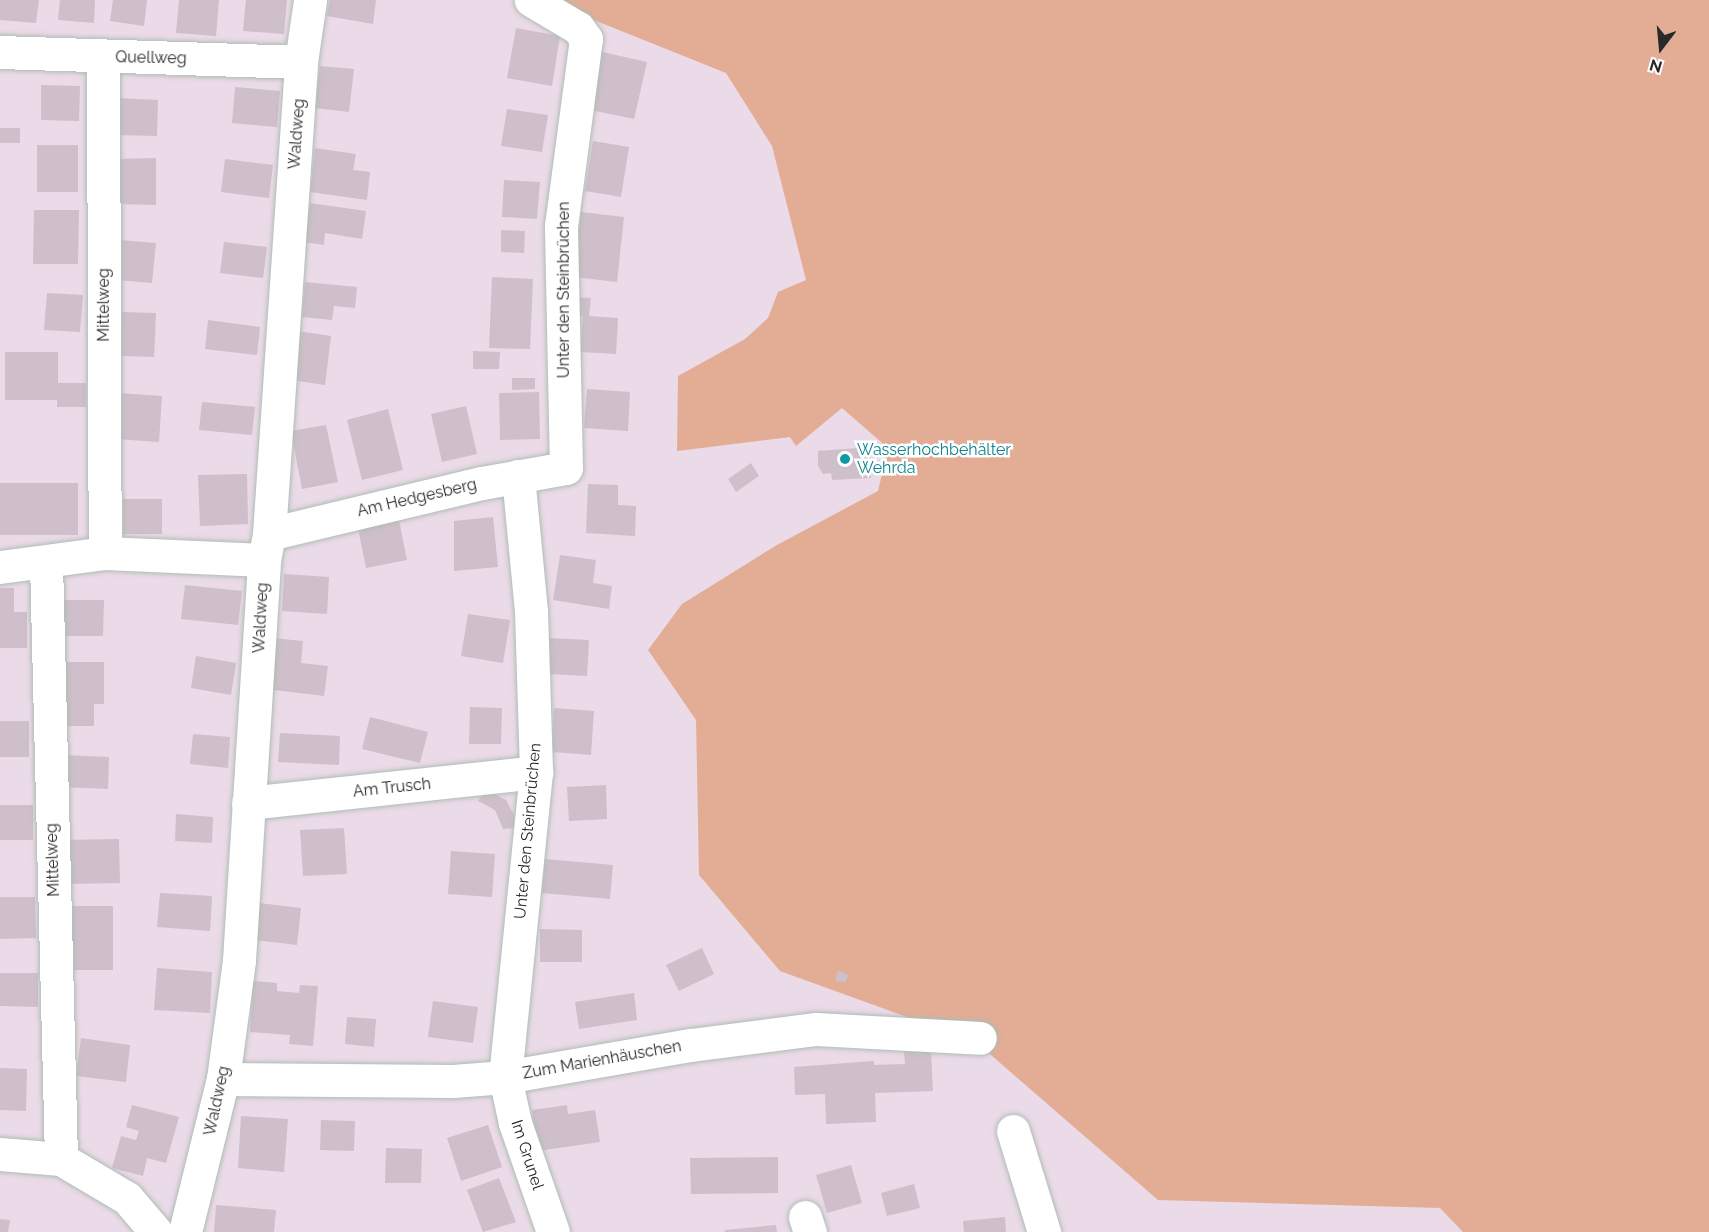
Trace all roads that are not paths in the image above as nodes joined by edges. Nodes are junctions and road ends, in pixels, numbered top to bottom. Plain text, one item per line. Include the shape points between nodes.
1 (310, 0) edge
2 (531, 0) edge
3 (0, 51) edge
4 (103, 57) junction
5 (301, 62) junction
6 (566, 468) joint
7 (518, 476) junction
8 (266, 547) junction
9 (105, 554) junction
10 (46, 562) junction
11 (0, 567) edge
12 (536, 772) junction
13 (248, 803) junction
14 (980, 1038) dead end
15 (505, 1077) junction
16 (223, 1079) junction
17 (1012, 1131) dead end
18 (0, 1154) edge
19 (61, 1159) junction
20 (156, 1232) edge
21 (185, 1232) edge
22 (553, 1232) edge
23 (1044, 1232) edge

1 - 5 street, Waldweg
2 - 6 street, Unter den Steinbrüchen via 578,28 585,39 561,226
3 - 4 street, Quellweg
4 - 5 street, Quellweg
4 - 9 street, Mittelweg
5 - 8 street, Waldweg
6 - 7 street, Am Hedgesberg
7 - 8 street, Am Hedgesberg
7 - 12 street, Unter den Steinbrüchen via 531,611
8 - 9 street, Am Hedgesberg
8 - 13 street, Waldweg
9 - 10 street, Am Hedgesberg
10 - 11 street, Am Hedgesberg
10 - 19 street, Mittelweg
12 - 13 street, Am Trusch
12 - 15 street, Unter den Steinbrüchen
13 - 16 street, Waldweg via 238,960
14 - 15 street, Zum Marienhäuschen via 816,1029 691,1045
15 - 16 street, Zum Marienhäuschen via 453,1082
15 - 22 street, Im Grunel via 515,1123
16 - 21 street, Waldweg
17 - 23 street
18 - 19 street
19 - 20 street via 127,1198

